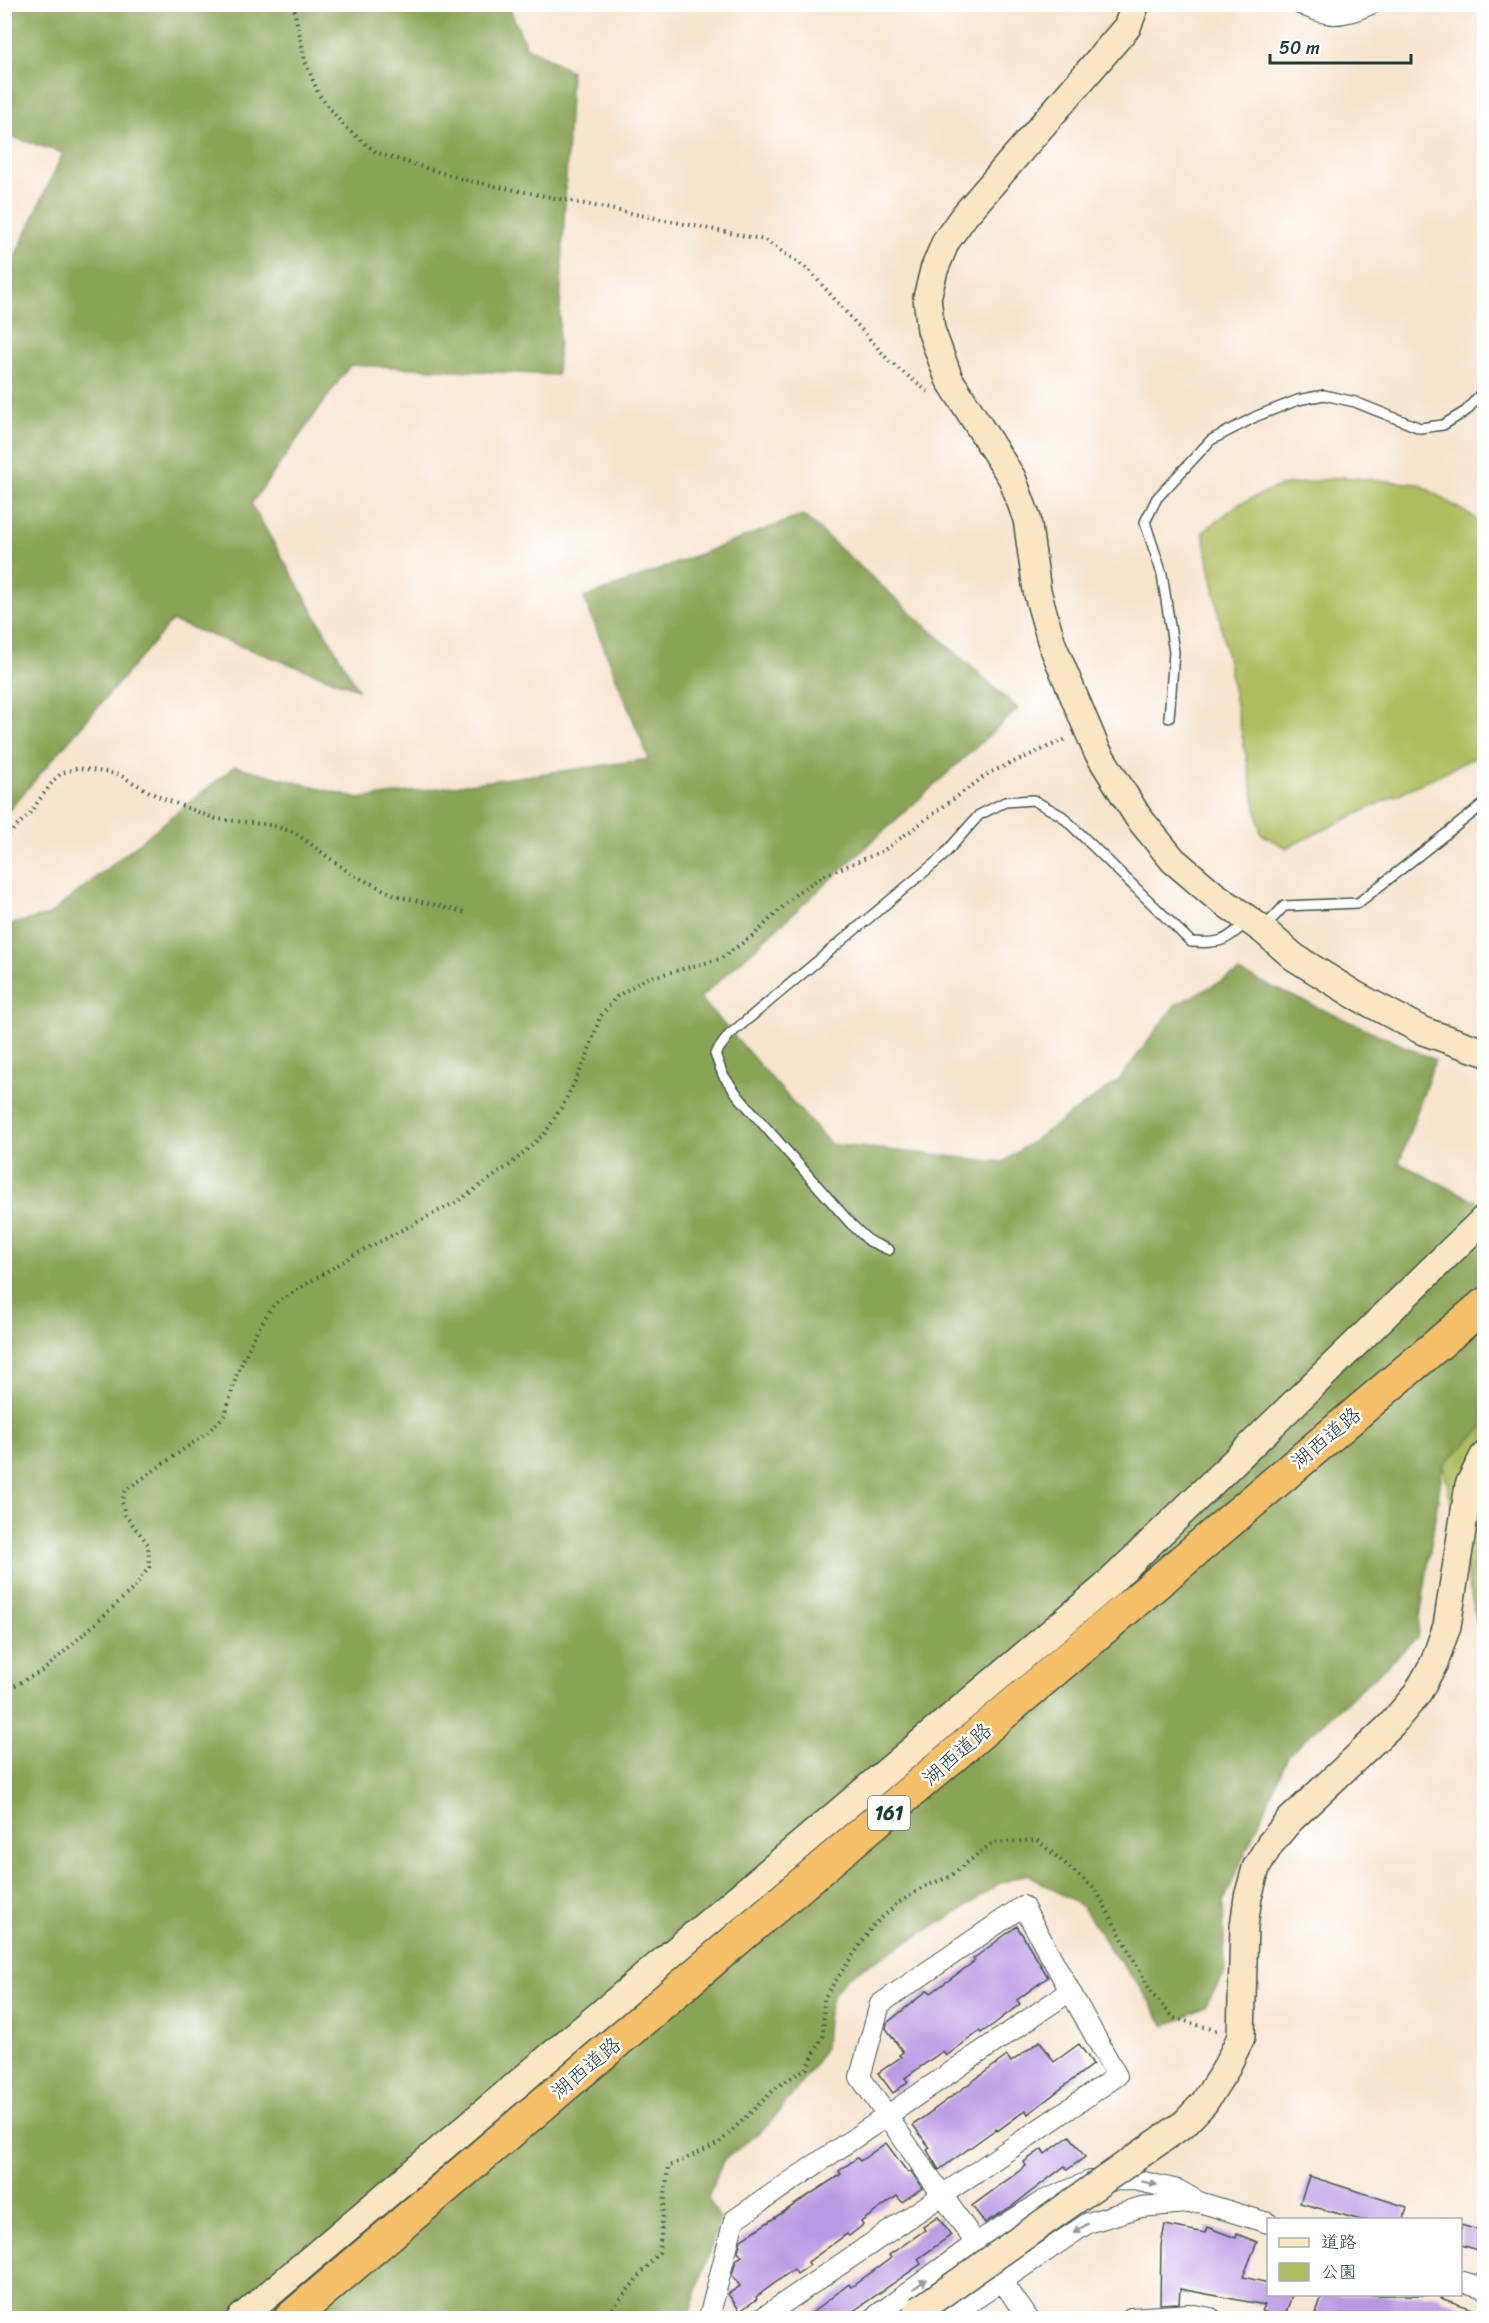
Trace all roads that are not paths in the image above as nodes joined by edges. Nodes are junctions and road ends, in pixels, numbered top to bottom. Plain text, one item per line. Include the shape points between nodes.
1 (1136, 4) edge
2 (1300, 4) edge
3 (1371, 4) edge
4 (1485, 390) edge
5 (1169, 718) dead end
6 (1485, 804) edge
7 (1256, 925) junction
8 (1485, 1052) edge
9 (1485, 1219) edge
10 (889, 1250) dead end
11 (1485, 1305) edge
12 (1485, 1332) edge
13 (1485, 1456) edge
14 (1070, 1991) junction
15 (887, 2116) junction
16 (942, 2194) junction
17 (1198, 2202) junction
18 (1267, 2222) edge
19 (975, 2243) junction
20 (1002, 2281) junction
21 (1462, 2281) edge
22 (1485, 2288) edge
23 (912, 2314) edge
24 (1152, 2318) edge
25 (241, 2319) edge
26 (291, 2319) edge
27 (322, 2319) edge
28 (709, 2319) edge
29 (762, 2319) edge
30 (873, 2319) edge
31 (947, 2319) edge
32 (1028, 2319) edge
33 (1131, 2319) edge
34 (1211, 2319) edge

1 - 7 street via 1127,27 946,241 927,298 930,330 949,380 1012,478 1028,519 1037,591 1052,644 1097,751 1138,817 1173,860
2 - 3 street via 1327,15 1353,12
4 - 5 lane via 1466,411 1443,425 1420,428 1355,402 1324,395 1298,400 1257,416 1211,440 1157,498 1145,522 1162,574 1174,652
6 - 7 lane via 1358,903 1284,906
7 - 8 street via 1294,957 1355,995 1423,1031
7 - 10 lane via 1212,944 1191,942 1062,816 1033,800 1005,802 979,814 942,857 729,1035 715,1054 723,1075 739,1097 850,1224 869,1241
9 - 25 street via 1105,1587
11 - 26 highway, 湖西道路 / 161
12 - 27 highway, 湖西道路 / 161
13 - 23 street, bridge via 1469,1485 1447,1626 1434,1663 1417,1694 1383,1733 1289,1821 1256,1868 1244,1926 1241,2037 1204,2103 1185,2123
14 - 15 street
14 - 15 street via 1023,1906 880,2004 860,2077
14 - 16 street via 1117,2076
15 - 16 street
15 - 28 street via 734,2220
16 - 19 street
16 - 29 street
17 - 18 street
19 -> 17 street via 1043,2201 1090,2181 1135,2180 1178,2190
17 -> 20 street via 1141,2207 1088,2223
19 - 20 street
30 -> 19 street
20 - 31 street
20 - 32 street
21 - 22 street
24 - 33 street
24 - 34 street via 1189,2314

